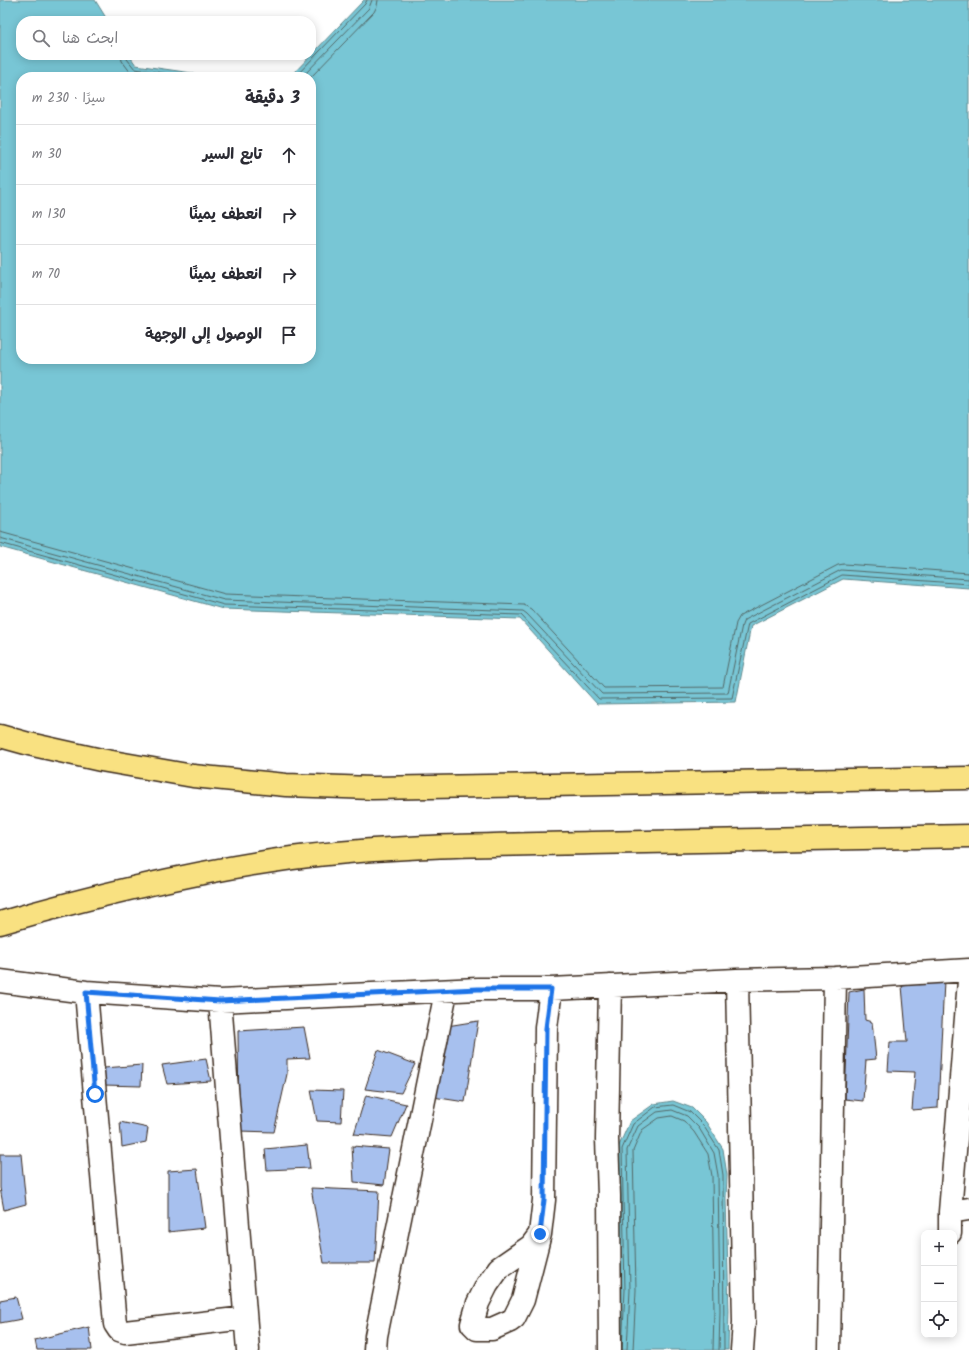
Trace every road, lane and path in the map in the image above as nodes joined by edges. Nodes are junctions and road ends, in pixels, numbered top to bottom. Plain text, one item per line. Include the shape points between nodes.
1 (0, 736) edge
2 (969, 778) edge
3 (969, 836) edge
4 (0, 923) edge
5 (969, 970) edge
6 (835, 978) junction
7 (737, 980) junction
8 (0, 981) edge
9 (969, 981) edge
10 (610, 986) junction
11 (551, 989) junction
12 (86, 992) junction
13 (446, 992) junction
14 (220, 1001) junction
15 (956, 1218) edge
16 (540, 1234) dead end
17 (245, 1318) junction
18 (248, 1350) edge
19 (375, 1350) edge
20 (610, 1350) edge
21 (742, 1350) edge
22 (829, 1350) edge

1 - 2 main road via 101,760 192,776 286,785 372,788
3 - 4 main road via 381,849 293,858 183,876
5 - 6 street
6 - 7 street
6 - 22 street
7 - 10 street
7 - 21 street via 744,1322
8 - 12 street
9 - 15 street
10 - 11 street
10 - 20 street via 607,1139
11 - 13 street via 478,989
11 - 16 street via 546,1028 544,1200
12 - 14 street
12 - 17 street via 115,1324 119,1330 125,1332
13 - 14 street
13 - 19 street
14 - 17 street
17 - 18 street

